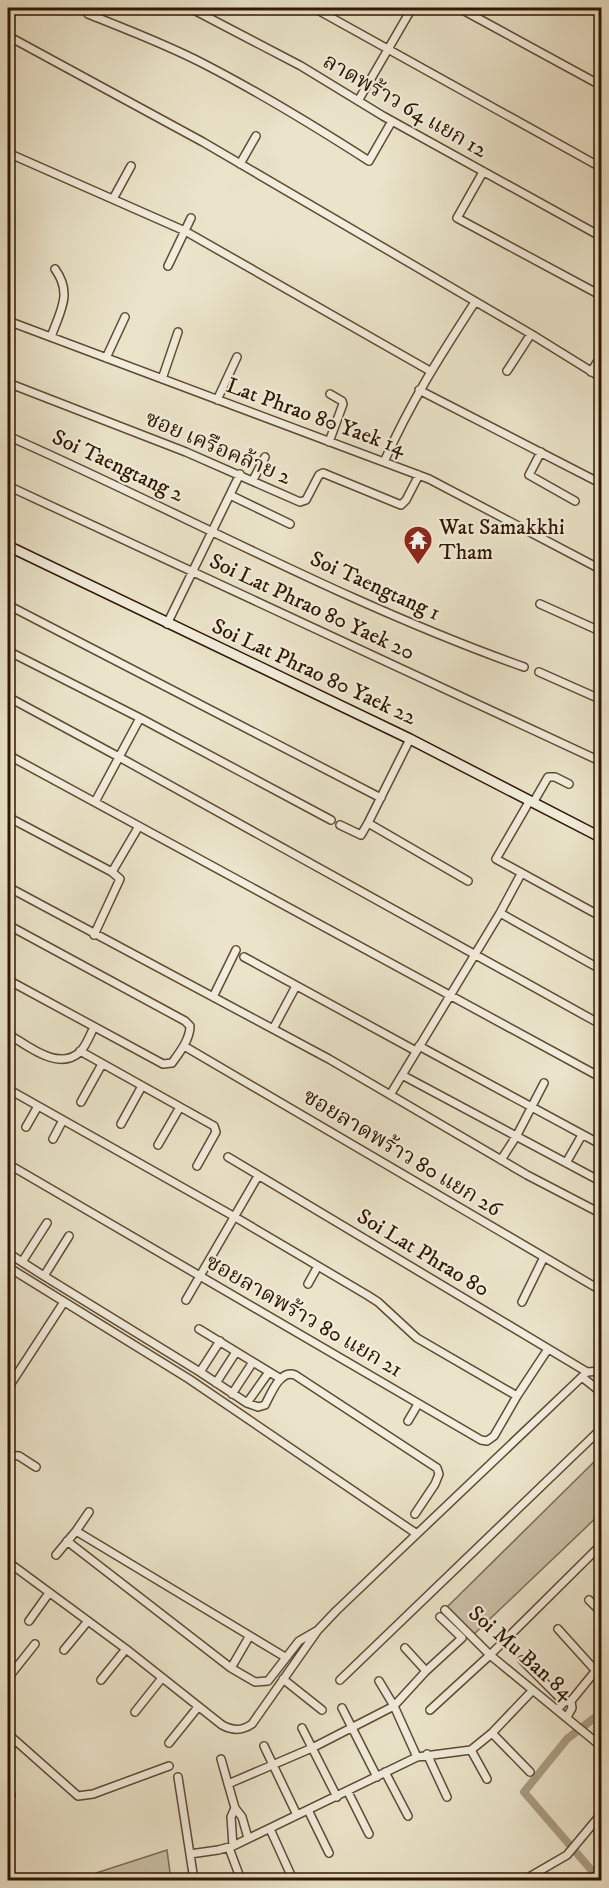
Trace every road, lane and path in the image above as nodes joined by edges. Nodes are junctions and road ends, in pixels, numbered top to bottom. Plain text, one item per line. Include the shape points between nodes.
1 (190, 8) edge
2 (314, 8) edge
3 (412, 8) edge
4 (459, 8) edge
5 (590, 8) edge
6 (88, 14) dead end
7 (602, 14) edge
8 (8, 36) edge
9 (387, 50) junction
10 (602, 87) edge
11 (358, 101) junction
12 (392, 121) junction
13 (256, 136) dead end
14 (8, 153) edge
15 (240, 164) junction
16 (131, 166) dead end
17 (602, 168) edge
18 (483, 172) junction
19 (113, 199) junction
20 (191, 218) dead end
21 (185, 231) junction
22 (602, 237) edge
23 (168, 266) dead end
24 (55, 269) dead end
25 (602, 296) edge
26 (475, 302) junction
27 (125, 317) dead end
28 (8, 321) edge
29 (178, 332) dead end
30 (531, 334) junction
31 (51, 337) junction
32 (602, 354) edge
33 (237, 357) dead end
34 (106, 358) junction
35 (430, 371) junction
36 (507, 371) dead end
37 (591, 372) junction
38 (602, 378) edge
39 (162, 379) junction
40 (8, 383) edge
41 (419, 390) junction
42 (330, 394) dead end
43 (218, 400) junction
44 (8, 436) edge
45 (329, 442) junction
46 (541, 452) junction
47 (264, 457) dead end
48 (384, 462) junction
49 (240, 474) junction
50 (418, 475) junction
51 (253, 480) junction
52 (602, 484) edge
53 (8, 486) edge
54 (230, 495) junction
55 (575, 501) dead end
56 (290, 524) dead end
57 (213, 531) junction
58 (8, 546) edge
59 (602, 570) edge
60 (194, 571) junction
61 (540, 604) dead end
62 (8, 605) edge
63 (168, 624) junction
64 (602, 632) edge
65 (8, 651) edge
66 (524, 667) dead end
67 (539, 672) dead end
68 (8, 697) edge
69 (602, 700) edge
70 (140, 718) junction
71 (410, 739) junction
72 (8, 755) edge
73 (119, 756) junction
74 (602, 762) edge
75 (569, 784) dead end
76 (381, 798) junction
77 (95, 802) junction
78 (531, 802) junction
79 (8, 817) edge
80 (331, 820) dead end
81 (368, 823) junction
82 (340, 825) dead end
83 (139, 826) junction
84 (602, 838) edge
85 (111, 872) junction
86 (521, 874) junction
87 (468, 881) dead end
88 (8, 887) edge
89 (500, 913) junction
90 (602, 917) edge
91 (8, 925) edge
92 (94, 935) junction
93 (236, 950) dead end
94 (473, 955) junction
95 (244, 957) dead end
96 (602, 970) edge
97 (8, 980) edge
98 (296, 986) junction
99 (449, 996) junction
100 (213, 997) junction
101 (602, 1025) edge
102 (94, 1027) junction
103 (273, 1029) junction
104 (8, 1034) edge
105 (184, 1046) junction
106 (418, 1049) junction
107 (80, 1051) junction
108 (102, 1064) junction
109 (402, 1075) junction
110 (602, 1078) edge
111 (544, 1083) dead end
112 (142, 1086) junction
113 (8, 1089) edge
114 (390, 1095) junction
115 (81, 1102) dead end
116 (38, 1106) junction
117 (180, 1107) junction
118 (531, 1107) junction
119 (63, 1120) junction
120 (121, 1124) dead end
121 (26, 1126) dead end
122 (582, 1134) junction
123 (517, 1135) junction
124 (52, 1139) dead end
125 (158, 1145) dead end
126 (602, 1145) edge
127 (228, 1157) dead end
128 (501, 1160) junction
129 (566, 1163) junction
130 (8, 1164) edge
131 (197, 1166) dead end
132 (258, 1176) junction
133 (602, 1182) edge
134 (602, 1214) edge
135 (235, 1217) junction
136 (47, 1223) dead end
137 (69, 1236) dead end
138 (8, 1253) edge
139 (544, 1257) junction
140 (22, 1262) junction
141 (318, 1266) junction
142 (8, 1267) edge
143 (44, 1276) junction
144 (200, 1276) junction
145 (308, 1284) dead end
146 (602, 1291) edge
147 (186, 1300) dead end
148 (63, 1302) junction
149 (522, 1302) dead end
150 (199, 1329) dead end
151 (220, 1341) junction
152 (548, 1349) junction
153 (236, 1352) junction
154 (253, 1362) junction
155 (602, 1371) edge
156 (200, 1372) junction
157 (269, 1372) junction
158 (584, 1374) junction
159 (281, 1379) junction
160 (216, 1383) junction
161 (8, 1388) edge
162 (602, 1393) edge
163 (232, 1394) junction
164 (517, 1396) junction
165 (247, 1403) junction
166 (418, 1404) junction
167 (408, 1421) dead end
168 (602, 1428) edge
169 (8, 1455) edge
170 (36, 1467) dead end
171 (89, 1512) dead end
172 (415, 1514) dead end
173 (76, 1532) junction
174 (417, 1534) junction
175 (67, 1541) junction
176 (602, 1544) edge
177 (56, 1555) dead end
178 (9, 1565) edge
179 (49, 1593) junction
180 (588, 1600) dead end
181 (602, 1613) edge
182 (88, 1621) junction
183 (29, 1622) dead end
184 (558, 1629) dead end
185 (318, 1630) junction
186 (249, 1637) junction
187 (35, 1644) dead end
188 (405, 1648) dead end
189 (126, 1649) junction
190 (64, 1650) dead end
191 (490, 1655) junction
192 (285, 1657) junction
193 (522, 1660) dead end
194 (602, 1663) edge
195 (231, 1668) junction
196 (596, 1670) junction
197 (426, 1671) junction
198 (8, 1678) edge
199 (162, 1678) junction
200 (283, 1679) junction
201 (101, 1680) dead end
202 (340, 1680) dead end
203 (379, 1681) dead end
204 (532, 1691) junction
205 (568, 1702) junction
206 (394, 1706) junction
207 (198, 1707) junction
208 (342, 1708) dead end
209 (322, 1710) dead end
210 (429, 1710) dead end
211 (557, 1710) junction
212 (135, 1712) dead end
213 (567, 1717) junction
214 (352, 1727) junction
215 (302, 1728) dead end
216 (492, 1733) junction
217 (8, 1734) edge
218 (15, 1741) junction
219 (169, 1743) dead end
220 (264, 1746) dead end
221 (602, 1747) edge
222 (312, 1748) junction
223 (8, 1749) edge
224 (471, 1750) junction
225 (427, 1755) junction
226 (417, 1757) junction
227 (221, 1759) dead end
228 (273, 1765) junction
229 (170, 1766) dead end
230 (386, 1772) junction
231 (530, 1772) dead end
232 (178, 1777) dead end
233 (377, 1777) junction
234 (487, 1779) dead end
235 (228, 1784) junction
236 (348, 1791) junction
237 (337, 1797) junction
238 (447, 1797) dead end
239 (235, 1808) junction
240 (308, 1810) junction
241 (602, 1814) edge
242 (297, 1815) junction
243 (408, 1816) dead end
244 (270, 1829) junction
245 (369, 1834) dead end
246 (248, 1838) junction
247 (231, 1847) junction
248 (190, 1854) junction
249 (329, 1854) dead end
250 (290, 1873) dead end
251 (194, 1881) edge
252 (241, 1881) edge
253 (524, 1881) edge

1 - 11 street, ลาดพร้าว 64 แยก 12 via 301,66
2 - 9 street
3 - 9 street
4 - 10 street
5 - 7 street
6 - 12 street via 207,65 369,161
8 - 15 street
9 - 11 street
9 - 17 street
11 - 12 street, ลาดพร้าว 64 แยก 12
12 - 18 street, ลาดพร้าว 64 แยก 12
13 - 15 street
14 - 19 street
15 - 26 street
16 - 19 street
18 - 22 street, ลาดพร้าว 64 แยก 12
18 - 25 street via 458,218
19 - 21 street
20 - 21 street
21 - 23 street
21 - 35 street
24 - 31 street via 65,292
26 - 30 street
26 - 35 street
27 - 34 street
28 - 31 street, Lat Phrao 80 Yaek 14
29 - 39 street
30 - 36 street
30 - 37 street
31 - 34 street, Lat Phrao 80 Yaek 14
32 - 37 street
33 - 43 street
34 - 39 street, Lat Phrao 80 Yaek 14
35 - 41 street
37 - 38 street
39 - 43 street, Lat Phrao 80 Yaek 14
40 - 49 street, ซอย เครือคล้าย 2
41 - 46 street
41 - 48 street
42 - 45 street via 343,404
43 - 45 street, Lat Phrao 80 Yaek 14
44 - 57 street, Soi Taengtang 2
45 - 48 street, Lat Phrao 80 Yaek 14
46 - 52 street
46 - 55 street via 529,475
47 - 51 street
48 - 50 street, Lat Phrao 80 Yaek 14
49 - 51 street, ซอย เครือคล้าย 2
49 - 54 street
50 - 51 street, ซอย เครือคล้าย 2 via 401,506 323,473 303,502
50 - 59 street, Lat Phrao 80 Yaek 14
53 - 60 street, Soi Lat Phrao 80 Yaek 20
54 - 56 street
54 - 57 street
57 - 60 street
57 - 66 street, Soi Taengtang 1 via 380,610
58 - 63 street, Soi Lat Phrao 80 Yaek 22
60 - 63 street
60 - 74 street, Soi Lat Phrao 80 Yaek 20
61 - 64 street
62 - 76 street
63 - 71 street, Soi Lat Phrao 80 Yaek 22
65 - 70 street
67 - 69 street
68 - 73 street
70 - 73 street
70 - 80 street
71 - 76 street
71 - 78 street, Soi Lat Phrao 80 Yaek 22
72 - 77 street
73 - 77 street
73 - 94 street
75 - 78 street via 548,777
76 - 81 street
77 - 83 street
78 - 84 street, Soi Lat Phrao 80 Yaek 22
78 - 86 street via 496,859
79 - 85 street
81 - 82 street via 359,835
81 - 87 street
83 - 85 street
83 - 99 street
85 - 92 street via 120,879 119,884
86 - 89 street
86 - 90 street
88 - 92 street
89 - 94 street
89 - 96 street
91 - 105 street via 185,1021 190,1028
92 - 100 street
93 - 100 street
94 - 99 street
94 - 101 street
95 - 98 street
97 - 102 street
98 - 103 street
98 - 106 street
99 - 106 street
99 - 110 street
100 - 103 street
102 - 105 street via 163,1064 172,1063
102 - 107 street
103 - 114 street
104 - 107 street via 54,1059 70,1058
105 - 139 street, ซอยลาดพร้าว 80 แยก 26
106 - 109 street
106 - 118 street
107 - 108 street
108 - 112 street
108 - 115 street
109 - 114 street
109 - 123 street
111 - 118 street
112 - 117 street
112 - 120 street
113 - 116 street
114 - 128 street
116 - 119 street
116 - 121 street
117 - 125 street
117 - 131 street via 216,1129
118 - 122 street
118 - 123 street
119 - 124 street
119 - 135 street
122 - 126 street
122 - 129 street
123 - 128 street
123 - 129 street
127 - 132 street, Soi Lat Phrao 80
128 - 134 street
129 - 133 street
130 - 144 street, ซอยลาดพร้าว 80 แยก 21
132 - 135 street
132 - 152 street, Soi Lat Phrao 80
135 - 141 street
135 - 144 street
136 - 140 street
137 - 143 street
138 - 140 street
139 - 146 street, ซอยลาดพร้าว 80 แยก 26
139 - 149 street
140 - 143 street
141 - 145 street
141 - 164 street via 378,1302 417,1338
142 - 148 street
143 - 156 street
144 - 147 street
144 - 166 street, ซอยลาดพร้าว 80 แยก 21
148 - 161 street
148 - 174 street via 189,1379
150 - 151 street
151 - 153 street
151 - 156 street
152 - 158 street, Soi Lat Phrao 80
152 - 164 street, ซอยลาดพร้าว 80 แยก 21
153 - 154 street
153 - 160 street
154 - 157 street
154 - 163 street
155 - 158 street
156 - 160 street
157 - 159 street
157 - 165 street
158 - 162 street, Soi Lat Phrao 80
158 - 174 street
159 - 165 street via 265,1405
159 - 172 street via 290,1373 295,1375 437,1468 435,1484
160 - 163 street
163 - 165 street
164 - 166 street, ซอยลาดพร้าว 80 แยก 21 via 494,1436 487,1441
166 - 167 street
168 - 202 street
169 - 170 street via 19,1456
171 - 173 street
173 - 175 street
173 - 186 street
174 - 185 street
175 - 177 street
175 - 195 street
176 - 191 street
178 - 179 street
179 - 182 street
179 - 183 street
180 - 181 street
182 - 189 street
182 - 190 street
184 - 196 street
185 - 192 street via 299,1641
185 - 200 street
186 - 192 street
186 - 195 street
187 - 198 street
188 - 197 street
189 - 199 street
189 - 201 street
191 - 197 street, Soi Mu Ban 84 via 443,1613 462,1638
191 - 204 street, Soi Mu Ban 84
191 - 210 street
192 - 195 street via 268,1681 262,1683
193 - 205 street
194 - 196 street
196 - 205 street
197 - 206 street
199 - 207 street
199 - 212 street
200 - 207 street via 252,1724 244,1729 229,1729
200 - 209 street
203 - 206 street
204 - 211 street, Soi Mu Ban 84
204 - 216 street
205 - 211 street
205 - 213 street via 572,1708
206 - 214 street
206 - 226 street
207 - 219 street
208 - 214 street
211 - 213 street, Soi Mu Ban 84
213 - 221 street, Soi Mu Ban 84
214 - 222 street
214 - 233 street
215 - 222 street
216 - 224 street
216 - 231 street
217 - 218 street
218 - 223 street
218 - 229 street via 78,1796
220 - 228 street
222 - 228 street
222 - 237 street
224 - 225 street
224 - 234 street
225 - 226 street
225 - 238 street
226 - 230 street
227 - 235 street
228 - 235 street
228 - 242 street
230 - 233 street
230 - 243 street
232 - 248 street
233 - 236 street
235 - 239 street
236 - 237 street
236 - 245 street
237 - 240 street
239 - 246 street
239 - 247 street via 231,1817
240 - 242 street
240 - 249 street
241 - 253 street via 567,1855
242 - 244 street
244 - 246 street
244 - 250 street
246 - 247 street
247 - 248 street
247 - 252 street
248 - 251 street

